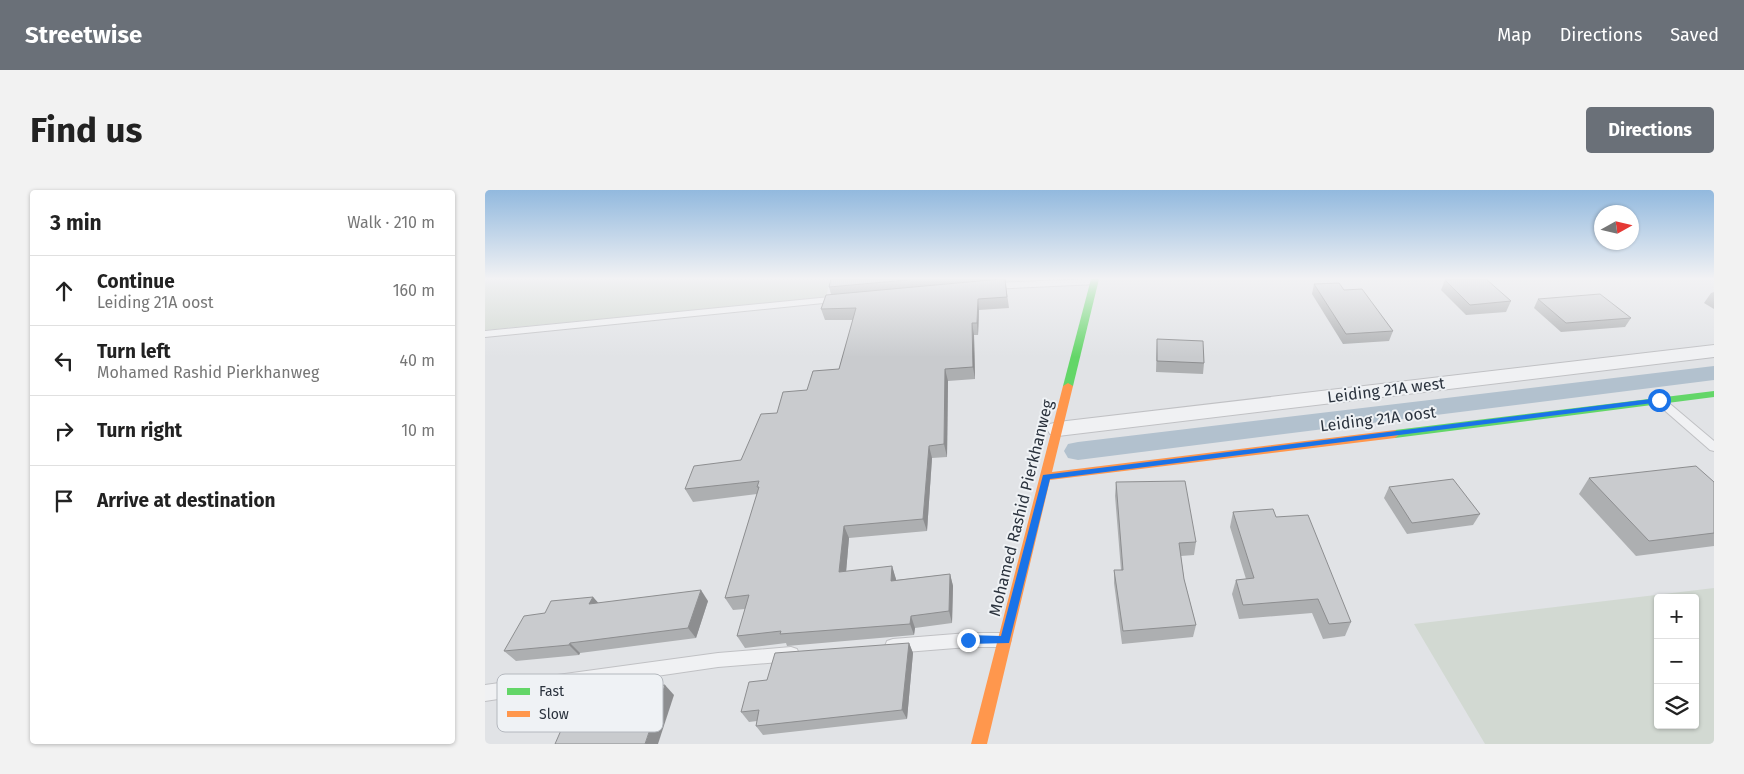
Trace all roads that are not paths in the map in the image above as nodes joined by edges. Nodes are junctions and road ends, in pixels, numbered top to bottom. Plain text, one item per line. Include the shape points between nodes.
1 (784, 305) edge
2 (1089, 305) edge
3 (485, 334) edge
4 (1714, 351) edge
5 (1714, 394) edge
6 (1659, 400) junction
7 (1058, 428) junction
8 (1714, 447) edge
9 (1046, 477) junction
10 (1005, 640) junction
11 (881, 647) edge
12 (805, 653) edge
13 (619, 674) edge
14 (979, 744) edge

1 - 3 lane
2 - 7 street, Mohamed Rashid Pierkhanweg
4 - 7 street, Leiding 21A west
5 - 6 street, Leiding 21A oost
6 - 8 lane
6 - 9 street, Leiding 21A oost
7 - 9 street, Mohamed Rashid Pierkhanweg
9 - 10 street, Mohamed Rashid Pierkhanweg
10 - 11 lane
10 - 14 street, Mohamed Rashid Pierkhanweg
12 - 13 lane via 718,660

